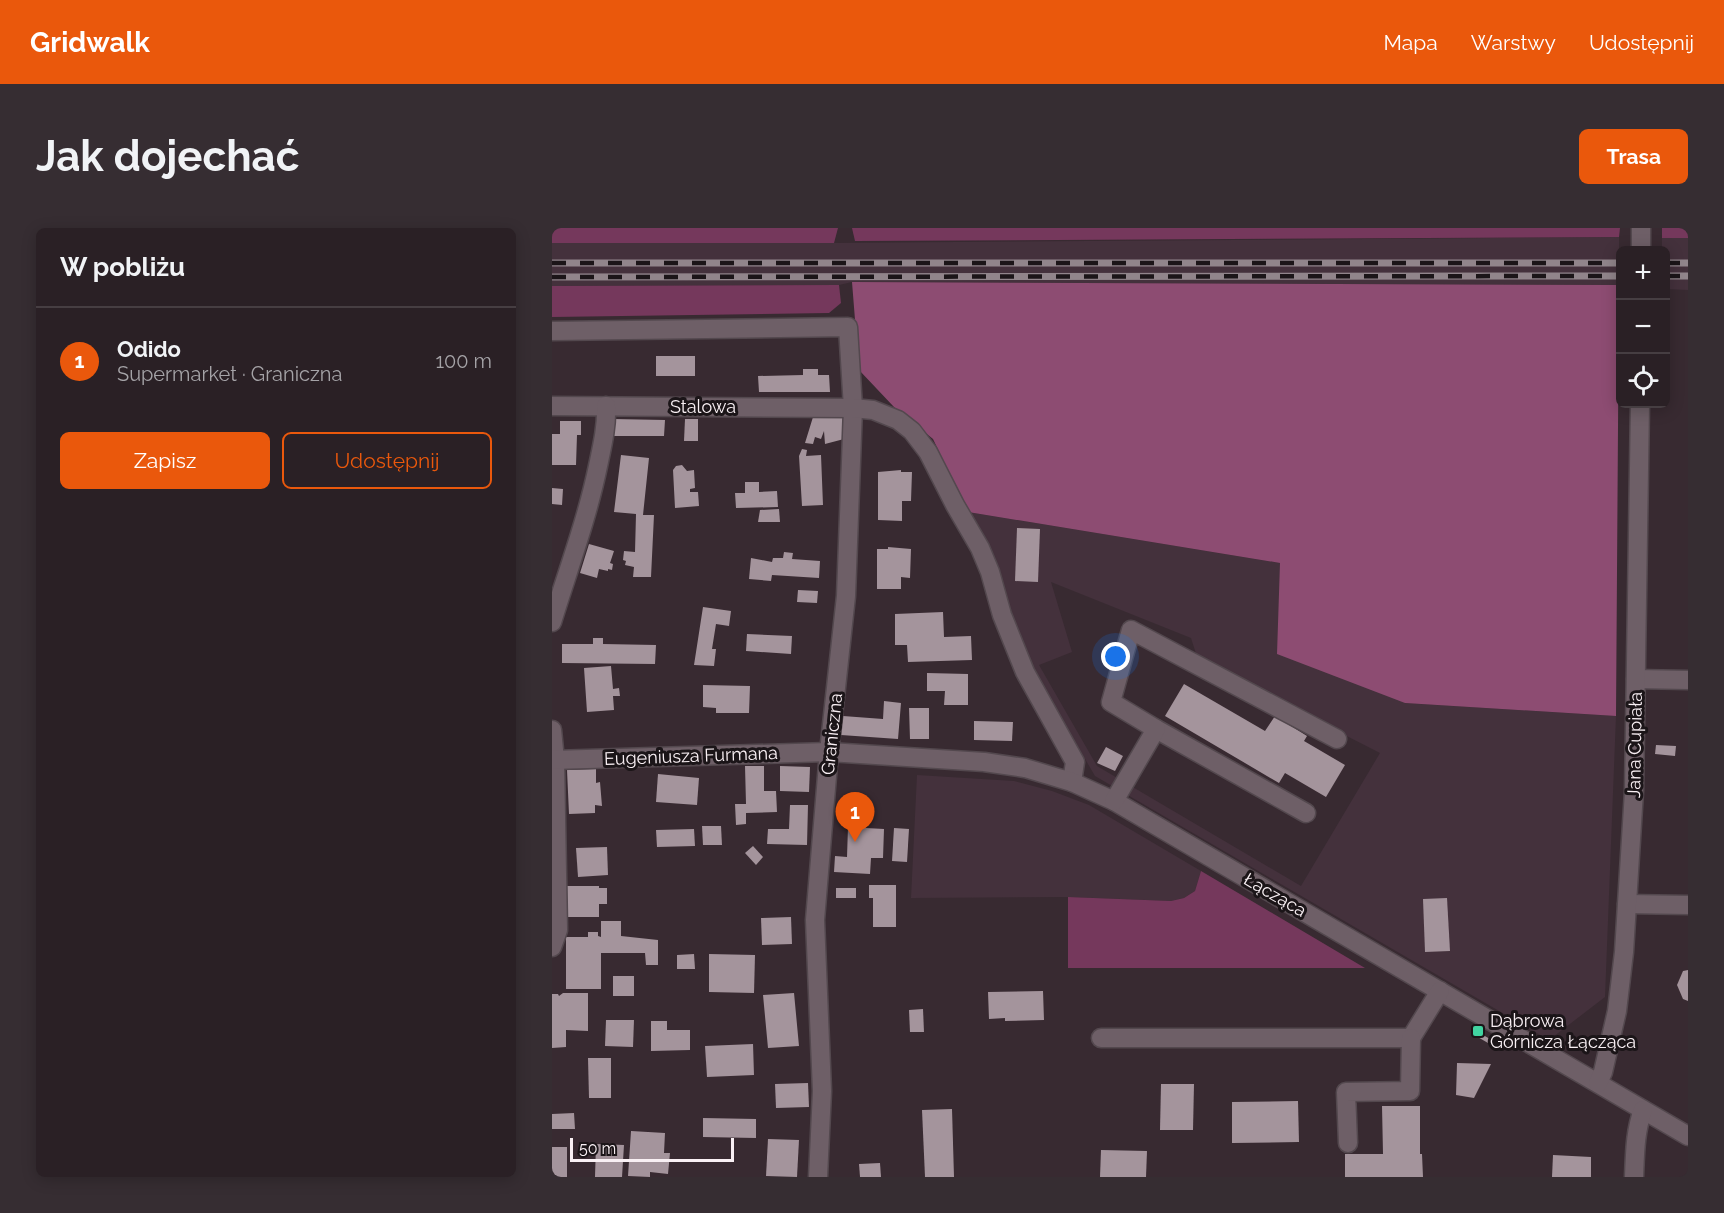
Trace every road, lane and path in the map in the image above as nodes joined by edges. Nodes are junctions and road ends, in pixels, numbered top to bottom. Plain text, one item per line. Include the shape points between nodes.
1 (1641, 228) edge
2 (1641, 246) edge
3 (552, 331) edge
4 (552, 406) edge
5 (606, 406) junction
6 (853, 408) junction
7 (1640, 408) edge
8 (552, 622) edge
9 (1636, 679) junction
10 (1688, 680) edge
11 (1156, 729) junction
12 (552, 730) edge
13 (1337, 739) dead end
14 (829, 752) junction
15 (553, 760) edge
16 (1072, 782) junction
17 (1114, 801) junction
18 (1306, 813) dead end
19 (1627, 904) junction
20 (1688, 905) edge
21 (552, 948) edge
22 (1440, 991) junction
23 (1101, 1038) dead end
24 (1411, 1038) junction
25 (1598, 1083) junction
26 (1643, 1110) junction
27 (1688, 1136) edge
28 (1348, 1143) dead end
29 (818, 1177) edge
30 (1634, 1177) edge

1 - 2 street
3 - 6 street, Graniczna via 848,327
4 - 5 street, Stalowa
5 - 6 street, Stalowa
5 - 8 street via 592,494
6 - 14 street, Graniczna via 846,596
6 - 16 street, Stalowa via 873,410 898,420 928,452 980,548 1025,672 1075,762
7 - 9 street, Jana Cupiała
9 - 10 street
9 - 19 street, Jana Cupiała
11 - 13 street via 1111,702 1131,630
11 - 17 street
11 - 18 street
12 - 15 street
14 - 15 street, Eugeniusza Furmana
14 - 16 street, Łącząca via 984,762 1025,768
14 - 29 street, Graniczna via 815,920 822,1092
15 - 21 street via 558,930
16 - 17 street, Łącząca
17 - 22 street, Łącząca
19 - 20 street
19 - 25 street, Jana Cupiała via 1620,992
22 - 24 street
22 - 25 street, Łącząca
23 - 24 street
24 - 28 street via 1410,1091 1346,1092
25 - 26 street, Łącząca
26 - 27 street, Łącząca
26 - 30 street

